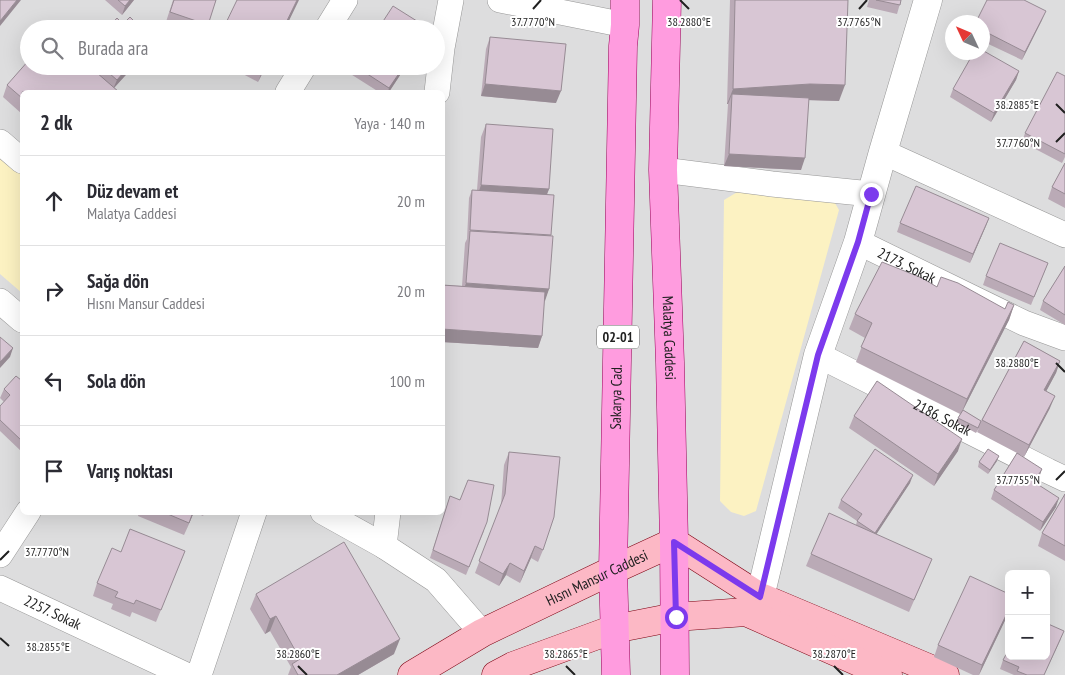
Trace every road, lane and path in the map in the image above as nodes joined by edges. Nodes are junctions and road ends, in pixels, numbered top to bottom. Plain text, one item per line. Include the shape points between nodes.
1 (345, 0) edge
2 (451, 0) edge
3 (500, 0) edge
4 (667, 0) edge
5 (928, 0) edge
6 (625, 13) edge
7 (333, 20) edge
8 (445, 32) edge
9 (298, 75) edge
10 (439, 75) edge
11 (289, 90) edge
12 (437, 90) edge
13 (0, 142) edge
14 (883, 152) junction
15 (20, 159) edge
16 (663, 170) junction
17 (871, 194) junction
18 (1065, 235) edge
19 (858, 242) junction
20 (0, 301) edge
21 (20, 318) edge
22 (1065, 338) edge
23 (818, 355) junction
24 (1065, 479) edge
25 (26, 515) edge
26 (253, 515) edge
27 (328, 515) edge
28 (388, 515) edge
29 (674, 542) junction
30 (384, 546) junction
31 (0, 555) edge
32 (613, 570) junction
33 (0, 588) edge
34 (760, 597) junction
35 (676, 617) junction
36 (614, 628) junction
37 (482, 633) junction
38 (186, 675) edge
39 (199, 675) edge
40 (412, 675) edge
41 (496, 675) edge
42 (616, 675) edge
43 (675, 675) edge
44 (888, 675) edge
45 (945, 675) edge

1 - 7 street
2 - 8 street
3 - 6 street
4 - 16 main road, Malatya Caddesi
5 - 14 street
6 - 32 main road, Sakarya Cad. / 02-01
9 - 11 street
10 - 12 street
13 - 15 street
14 - 17 street
14 - 18 street
16 - 17 street
16 - 29 main road, Malatya Caddesi
17 - 19 street
19 - 22 street, 2173. Sokak via 1024,323
19 - 23 street
20 - 21 street
23 - 24 street, 2186. Sokak
23 - 34 street
25 - 31 street
26 - 39 street
27 - 30 street
28 - 30 street
29 - 32 main road, Hısnı Mansur Caddesi
29 - 34 main road
29 - 35 main road, Malatya Caddesi
30 - 37 street via 436,580
32 - 36 main road, Sakarya Cad. / 02-01
32 - 37 main road, Hısnı Mansur Caddesi
33 - 38 street, 2257. Sokak
34 - 45 main road
35 - 36 main road
35 - 43 main road, Malatya Caddesi
35 - 44 main road via 746,612
36 - 41 main road
36 - 42 main road, Sakarya Cad. / 02-01
37 - 40 main road, Hısnı Mansur Caddesi

